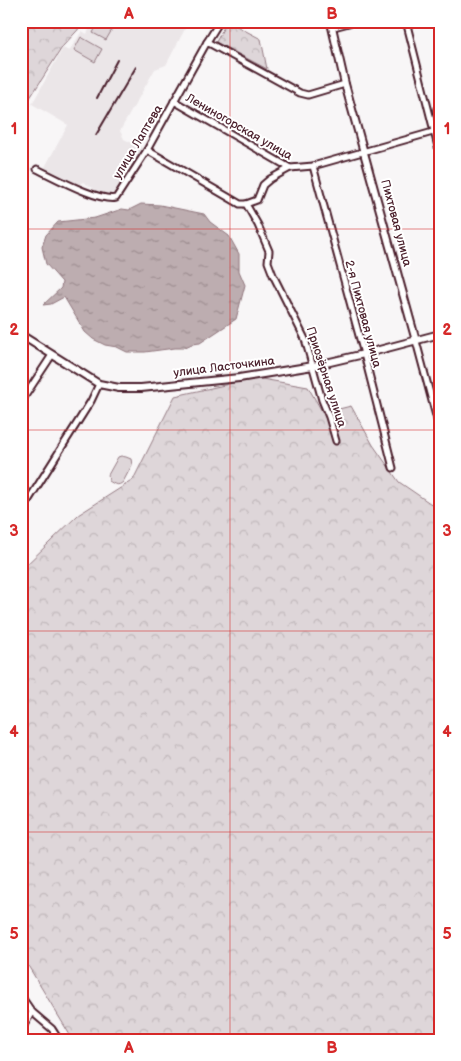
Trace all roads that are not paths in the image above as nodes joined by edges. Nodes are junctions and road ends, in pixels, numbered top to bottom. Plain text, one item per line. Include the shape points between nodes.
1 (220, 21) edge
2 (354, 21) edge
3 (406, 21) edge
4 (331, 24) edge
5 (207, 42) junction
6 (346, 84) junction
7 (174, 101) junction
8 (437, 131) edge
9 (147, 150) junction
10 (365, 151) junction
11 (440, 155) edge
12 (313, 166) junction
13 (290, 168) junction
14 (37, 169) dead end
15 (246, 204) junction
16 (440, 334) edge
17 (21, 335) edge
18 (416, 341) junction
19 (364, 354) junction
20 (52, 355) junction
21 (314, 366) junction
22 (100, 384) junction
23 (21, 402) edge
24 (440, 431) edge
25 (336, 441) dead end
26 (393, 468) dead end
27 (21, 512) edge
28 (21, 996) edge
29 (32, 1012) junction
30 (21, 1030) edge
31 (59, 1040) edge

1 - 5 street, улица Лаптева
2 - 4 street
3 - 8 street
4 - 6 street, Пихтовая улица
5 - 6 street via 300,93 308,95
5 - 7 street, улица Лаптева
6 - 10 street, Пихтовая улица
7 - 9 street, улица Лаптева
7 - 13 street, Лениногорская улица
8 - 10 street, Лениногорская улица
8 - 11 street
9 - 14 street, улица Лаптева via 116,198 111,200 97,197
9 - 15 street via 240,204
10 - 12 street, Лениногорская улица
10 - 18 street, Пихтовая улица
12 - 13 street, Лениногорская улица
12 - 19 street, 2-я Пихтовая улица
13 - 15 street via 263,185 256,200
15 - 21 street, Приозёрная улица via 262,234 269,251 268,262
16 - 18 street, улица Ласточкина
17 - 20 street, улица Ласточкина
18 - 19 street, улица Ласточкина
18 - 24 street, Пихтовая улица
19 - 21 street, улица Ласточкина
19 - 26 street, 2-я Пихтовая улица
20 - 22 street, улица Ласточкина
20 - 23 street
21 - 22 street, улица Ласточкина via 141,388
21 - 25 street, Приозёрная улица
22 - 27 street
28 - 29 street
29 - 30 street
29 - 31 street via 52,1028

